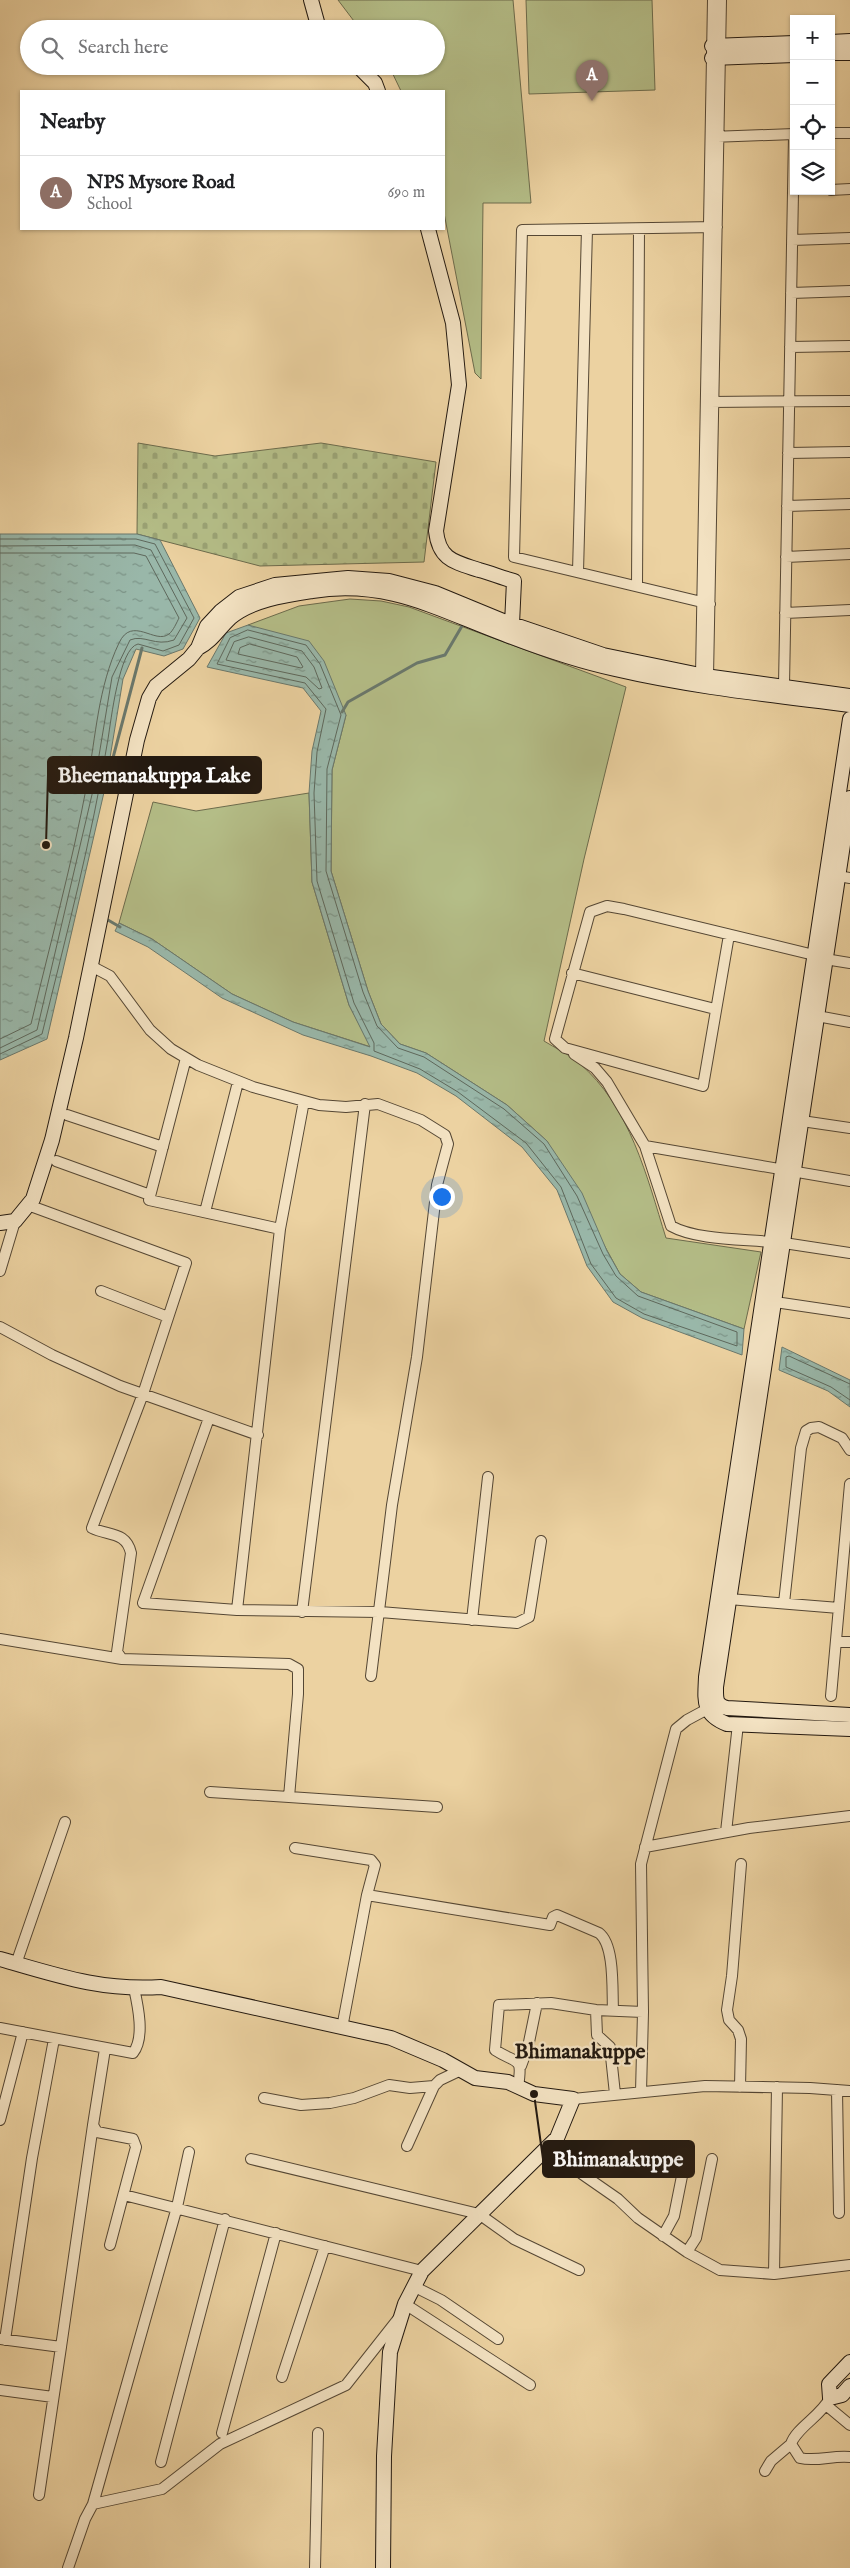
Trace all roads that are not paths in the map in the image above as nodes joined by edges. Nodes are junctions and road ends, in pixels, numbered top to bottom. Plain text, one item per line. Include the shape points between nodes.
1 (311, 0) edge
2 (713, 0) edge
3 (721, 0) edge
4 (317, 20) edge
5 (850, 41) edge
6 (835, 42) edge
7 (790, 43) edge
8 (716, 52) junction
9 (850, 53) edge
10 (835, 54) edge
11 (790, 55) edge
12 (367, 75) edge
13 (378, 90) edge
14 (850, 132) edge
15 (835, 133) edge
16 (790, 136) edge
17 (714, 137) junction
18 (850, 189) edge
19 (835, 190) edge
20 (797, 195) edge
21 (639, 228) junction
22 (713, 228) junction
23 (587, 229) junction
24 (428, 230) edge
25 (850, 238) edge
26 (792, 240) junction
27 (850, 291) edge
28 (791, 294) junction
29 (850, 346) edge
30 (790, 347) junction
31 (850, 400) edge
32 (789, 401) junction
33 (709, 402) junction
34 (850, 452) edge
35 (788, 453) junction
36 (850, 504) edge
37 (787, 506) junction
38 (850, 554) edge
39 (786, 557) junction
40 (578, 572) junction
41 (637, 586) junction
42 (706, 603) junction
43 (850, 610) edge
44 (785, 612) junction
45 (512, 624) junction
46 (198, 648) junction
47 (704, 675) junction
48 (784, 685) junction
49 (850, 696) edge
50 (850, 705) edge
51 (850, 720) edge
52 (850, 799) edge
53 (838, 876) edge
54 (728, 935) junction
55 (819, 957) junction
56 (850, 963) edge
57 (91, 966) junction
58 (572, 973) junction
59 (715, 1009) junction
60 (817, 1016) junction
61 (850, 1022) edge
62 (565, 1048) junction
63 (186, 1058) junction
64 (238, 1082) junction
65 (304, 1101) junction
66 (364, 1104) junction
67 (67, 1115) dead end
68 (802, 1121) junction
69 (850, 1128) edge
70 (645, 1146) junction
71 (163, 1147) junction
72 (56, 1162) dead end
73 (788, 1172) junction
74 (850, 1181) edge
75 (150, 1195) junction
76 (28, 1205) junction
77 (205, 1212) junction
78 (15, 1221) junction
79 (0, 1223) edge
80 (280, 1229) junction
81 (777, 1243) junction
82 (850, 1253) edge
83 (0, 1271) edge
84 (101, 1291) dead end
85 (775, 1302) junction
86 (850, 1313) edge
87 (168, 1317) junction
88 (0, 1327) edge
89 (759, 1361) junction
90 (142, 1394) junction
91 (209, 1418) junction
92 (258, 1435) junction
93 (850, 1450) edge
94 (488, 1477) dead end
95 (850, 1484) edge
96 (541, 1541) dead end
97 (845, 1591) edge
98 (729, 1598) junction
99 (784, 1603) junction
100 (839, 1608) junction
101 (237, 1610) junction
102 (302, 1612) junction
103 (380, 1612) junction
104 (472, 1620) junction
105 (0, 1639) edge
106 (836, 1642) junction
107 (850, 1642) edge
108 (122, 1659) junction
109 (371, 1676) dead end
110 (831, 1696) dead end
111 (713, 1706) junction
112 (850, 1715) edge
113 (738, 1724) junction
114 (850, 1729) edge
115 (210, 1792) dead end
116 (289, 1797) junction
117 (437, 1807) dead end
118 (850, 1816) edge
119 (65, 1822) dead end
120 (726, 1832) junction
121 (645, 1847) junction
122 (295, 1848) dead end
123 (741, 1864) dead end
124 (367, 1896) junction
125 (0, 1959) edge
126 (16, 1964) junction
127 (134, 1988) junction
128 (537, 2003) junction
129 (596, 2010) junction
130 (613, 2010) junction
131 (643, 2012) junction
132 (0, 2028) edge
133 (342, 2028) junction
134 (23, 2032) junction
135 (54, 2038) junction
136 (105, 2049) junction
137 (521, 2066) junction
138 (461, 2070) junction
139 (434, 2086) junction
140 (518, 2087) junction
141 (740, 2087) junction
142 (776, 2087) junction
143 (837, 2090) junction
144 (641, 2092) junction
145 (850, 2092) edge
146 (615, 2094) junction
147 (264, 2098) dead end
148 (573, 2098) junction
149 (0, 2120) edge
150 (93, 2125) junction
151 (550, 2145) junction
152 (407, 2146) dead end
153 (189, 2152) dead end
154 (251, 2159) dead end
155 (712, 2159) dead end
156 (684, 2166) dead end
157 (124, 2195) junction
158 (177, 2207) junction
159 (839, 2213) dead end
160 (479, 2214) junction
161 (225, 2219) junction
162 (276, 2233) junction
163 (663, 2236) junction
164 (110, 2245) dead end
165 (326, 2246) junction
166 (686, 2252) junction
167 (850, 2265) edge
168 (579, 2270) dead end
169 (422, 2271) junction
170 (774, 2274) junction
171 (413, 2286) junction
172 (403, 2309) junction
173 (2, 2339) edge
174 (498, 2339) dead end
175 (61, 2347) junction
176 (850, 2362) edge
177 (282, 2377) dead end
178 (530, 2385) dead end
179 (850, 2386) edge
180 (0, 2390) edge
181 (53, 2396) junction
182 (828, 2401) junction
183 (850, 2425) edge
184 (222, 2433) dead end
185 (318, 2434) dead end
186 (791, 2444) junction
187 (850, 2457) edge
188 (161, 2462) dead end
189 (765, 2471) dead end
190 (39, 2495) dead end
191 (94, 2504) junction
192 (68, 2568) edge
193 (315, 2568) edge
194 (383, 2568) edge

1 - 4 street
2 - 8 street
3 - 8 street
5 - 6 street
7 - 8 street
8 - 11 street
8 - 17 street
9 - 10 street
12 - 13 street
14 - 15 street
16 - 17 street
17 - 22 street
18 - 19 street
20 - 26 street
21 - 22 street
21 - 23 street
21 - 41 street
22 - 33 street
23 - 40 street
23 - 40 street via 522,230 514,557
24 - 45 street via 453,323 459,385 436,531 437,543 442,553 454,562 514,581
25 - 26 street
26 - 28 street
27 - 28 street
28 - 30 street
29 - 30 street
30 - 32 street
31 - 32 street
32 - 33 street
32 - 35 street
33 - 42 street
34 - 35 street
35 - 37 street
36 - 37 street
37 - 39 street
38 - 39 street
39 - 44 street
40 - 41 street
41 - 42 street
42 - 47 street
43 - 44 street
44 - 48 street
45 - 46 street via 435,593 388,581 348,578 275,585 239,598 207,626
45 - 47 street via 603,655
46 - 50 street via 209,642 231,617 257,604 314,591 379,589 616,670
46 - 57 street via 156,686 149,698 137,740
47 - 48 street
48 - 49 street
51 - 53 street
52 - 53 street
53 - 55 street
54 - 55 street
54 - 58 street via 624,909 598,907 590,912
54 - 59 street
55 - 56 street
55 - 60 street
55 - 73 street
57 - 63 street via 110,976 150,1030
57 - 76 street via 52,1140
58 - 59 street
58 - 62 street via 555,1039
59 - 62 street via 704,1086
60 - 61 street
60 - 68 street
62 - 70 street via 595,1068 607,1082
63 - 64 street
63 - 71 street
64 - 65 street
64 - 77 street
65 - 66 street via 327,1106
65 - 80 street
66 - 102 street
66 - 103 street via 378,1104 421,1120 445,1135 448,1144 437,1185 417,1357 392,1505
67 - 71 street
68 - 69 street
68 - 73 street
70 - 73 street
70 - 81 street via 671,1226 679,1231 702,1235
71 - 75 street
72 - 75 street
73 - 74 street
73 - 81 street
75 - 77 street via 149,1200
76 - 78 street
76 - 87 street via 186,1263
77 - 80 street
78 - 79 street
78 - 83 street
80 - 92 street
81 - 82 street
81 - 85 street
81 - 89 street
84 - 87 street
85 - 86 street
85 - 89 street
87 - 90 street
88 - 90 street via 52,1355
89 - 98 street
89 - 111 street via 706,1677
90 - 91 street
90 - 108 street via 92,1528 120,1535 129,1544 131,1552 117,1652
91 - 92 street
91 - 101 street via 143,1603
92 - 101 street
93 - 99 street via 842,1438 819,1428 806,1432 801,1448
94 - 104 street
95 - 97 street
96 - 104 street via 529,1617 517,1623
97 - 100 street
98 - 99 street
98 - 111 street
99 - 100 street
100 - 106 street
101 - 102 street
102 - 103 street
103 - 104 street
103 - 109 street
105 - 108 street
106 - 107 street
106 - 110 street
108 - 116 street via 289,1664 298,1669
111 - 112 street via 745,1711
111 - 113 street via 715,1719
111 - 121 street via 676,1729
113 - 114 street
113 - 120 street
115 - 116 street
116 - 117 street
118 - 120 street
119 - 126 street
120 - 121 street
121 - 131 street via 640,1864
122 - 124 street via 374,1862
123 - 141 street via 727,2010 729,2020 741,2039
124 - 130 street via 550,1925 557,1915 599,1934 612,1961
124 - 133 street
125 - 126 street
126 - 127 street via 89,1984
127 - 133 street via 161,1987
127 - 136 street via 138,2006 138,2047 133,2053
128 - 129 street via 551,2002
128 - 137 street
128 - 137 street via 509,2003 498,2007 495,2050
129 - 130 street
129 - 146 street via 597,2035 610,2047
130 - 131 street
131 - 144 street
132 - 134 street
133 - 138 street via 391,2038
134 - 135 street
134 - 149 street
135 - 136 street
135 - 173 street
136 - 150 street
137 - 140 street
138 - 139 street
138 - 140 street via 475,2078 508,2082
139 - 147 street via 389,2086 330,2103 301,2105
139 - 152 street
140 - 148 street via 534,2094
141 - 142 street
141 - 144 street via 706,2086
142 - 143 street
142 - 170 street
143 - 145 street
143 - 159 street
144 - 146 street
146 - 148 street
148 - 151 street via 557,2138
150 - 157 street via 97,2132 133,2139 136,2147
150 - 175 street
151 - 160 street
151 - 163 street via 582,2174
153 - 158 street
154 - 160 street
155 - 166 street via 696,2238
156 - 163 street via 674,2216
157 - 158 street
157 - 164 street
158 - 161 street
158 - 191 street
160 - 168 street via 514,2239
160 - 169 street
161 - 162 street
161 - 188 street
162 - 165 street
162 - 184 street
163 - 166 street
165 - 169 street
165 - 177 street
166 - 170 street via 720,2270
167 - 170 street
169 - 171 street
171 - 172 street
171 - 174 street via 441,2300
172 - 178 street
172 - 191 street via 346,2385 220,2444 162,2490
172 - 194 street via 390,2352 384,2456
173 - 175 street
175 - 181 street
176 - 182 street via 829,2384
179 - 182 street via 842,2395
180 - 181 street
181 - 190 street
182 - 183 street
182 - 186 street via 793,2437
185 - 193 street
186 - 187 street via 800,2458 808,2460
186 - 189 street via 771,2461
191 - 192 street

